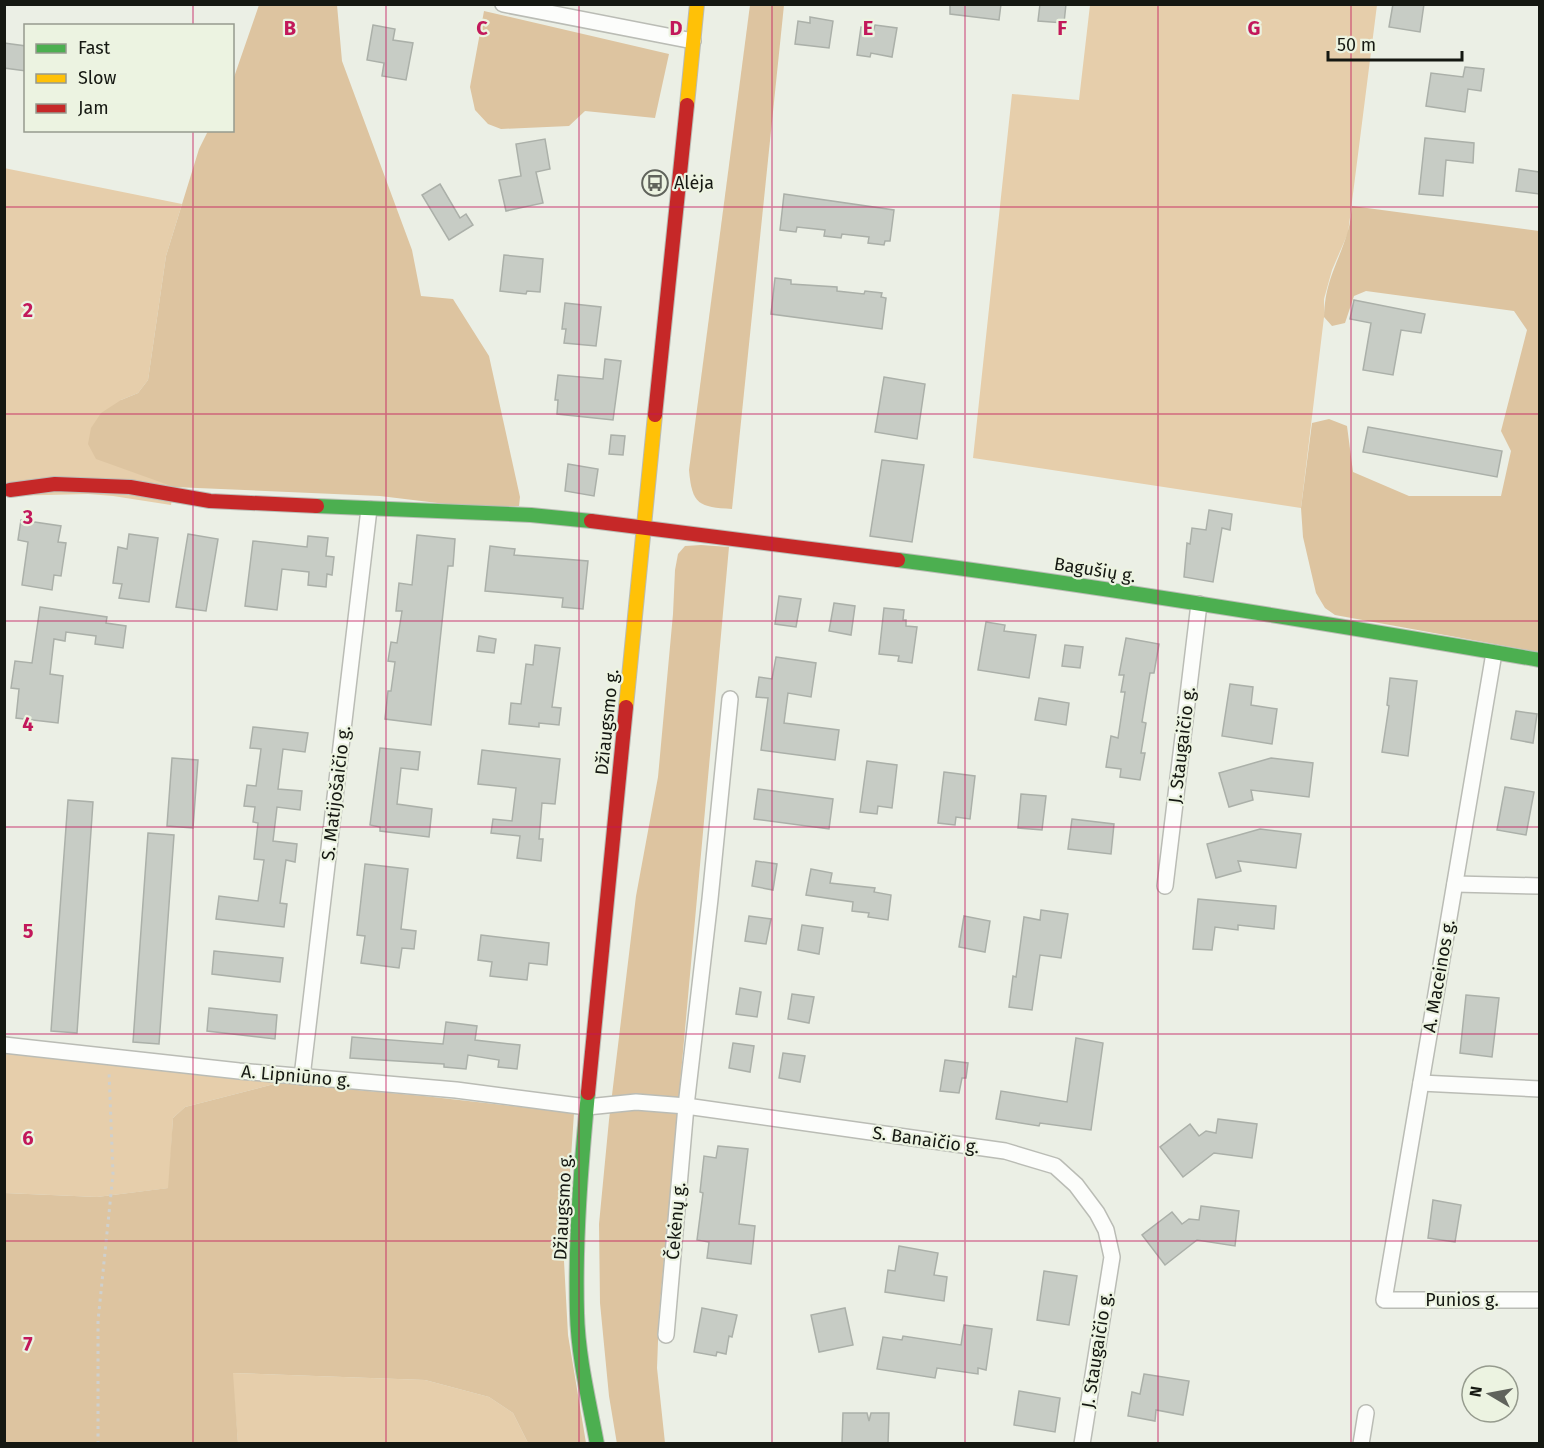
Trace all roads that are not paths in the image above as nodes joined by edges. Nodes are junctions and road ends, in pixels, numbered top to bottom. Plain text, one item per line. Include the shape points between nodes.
1 (503, 4) edge
2 (697, 4) edge
3 (693, 41) junction
4 (10, 490) dead end
5 (369, 509) junction
6 (644, 527) junction
7 (1199, 604) junction
8 (1494, 653) junction
9 (1539, 660) edge
10 (730, 699) dead end
11 (1455, 884) junction
12 (1165, 886) dead end
13 (1539, 886) edge
14 (4, 1045) edge
15 (302, 1077) junction
16 (1421, 1083) junction
17 (1539, 1089) edge
18 (686, 1106) junction
19 (587, 1107) junction
20 (1112, 1257) joint
21 (1384, 1300) joint
22 (1539, 1300) edge
23 (666, 1335) dead end
24 (1366, 1413) dead end
25 (597, 1443) edge
26 (1082, 1443) edge
27 (1361, 1443) edge

1 - 3 street
2 - 3 street, Džiaugsmo g.
3 - 6 street, Džiaugsmo g.
4 - 5 street, Bagušių g. via 55,484 130,487 210,501
5 - 6 street, Bagušių g. via 531,515
5 - 15 street, S. Matijošaičio g.
6 - 7 street, Bagušių g.
6 - 19 street, Džiaugsmo g.
7 - 8 street, Bagušių g.
7 - 12 street, J. Staugaičio g.
8 - 9 street, Bagušių g.
8 - 11 street, A. Maceinos g.
10 - 18 street
11 - 13 street
11 - 16 street, A. Maceinos g.
14 - 15 street, A. Lipniūno g.
15 - 19 street, A. Lipniūno g. via 456,1090
16 - 17 street
16 - 21 street, A. Maceinos g.
18 - 19 street, S. Banaičio g. via 636,1102
18 - 20 street, S. Banaičio g. via 1005,1151 1055,1166 1097,1213 1106,1230
18 - 23 street, Čekėnų g.
19 - 25 street, Džiaugsmo g. via 577,1236 577,1315
20 - 26 street, J. Staugaičio g.
21 - 22 street, Punios g.
24 - 27 street

